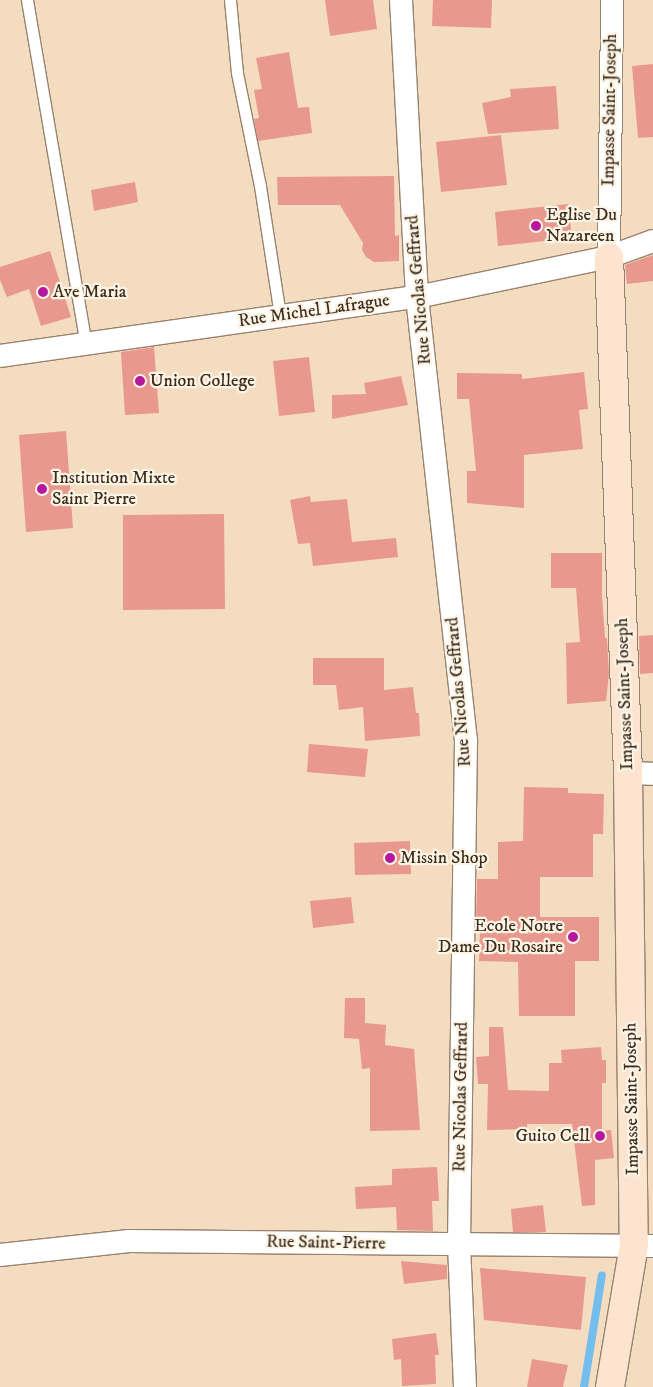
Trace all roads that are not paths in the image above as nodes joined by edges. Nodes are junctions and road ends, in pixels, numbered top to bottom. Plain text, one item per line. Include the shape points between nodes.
1 (27, 0) edge
2 (230, 0) edge
3 (401, 0) edge
4 (612, 0) edge
5 (653, 241) edge
6 (609, 256) junction
7 (417, 297) junction
8 (280, 315) junction
9 (86, 344) junction
10 (0, 356) edge
11 (640, 773) edge
12 (459, 1244) junction
13 (643, 1245) edge
14 (0, 1255) edge
15 (465, 1387) edge
16 (610, 1387) edge

1 - 9 lane
2 - 8 lane via 237,73 260,186
3 - 7 street, Rue Nicolas Geffrard
4 - 6 street, Impasse Saint-Joseph
5 - 6 street, Rue Michel Lafrague
6 - 7 street, Rue Michel Lafrague
6 - 11 street, Impasse Saint-Joseph
7 - 8 street, Rue Michel Lafrague
7 - 12 street, Rue Nicolas Geffrard via 466,740
8 - 9 street, Rue Michel Lafrague
9 - 10 street, Rue Michel Lafrague
11 - 13 street, Impasse Saint-Joseph
12 - 13 street, Rue Saint-Pierre
12 - 14 street, Rue Saint-Pierre via 129,1241
12 - 15 street, Rue Nicolas Geffrard
13 - 16 street, Impasse Saint-Joseph

